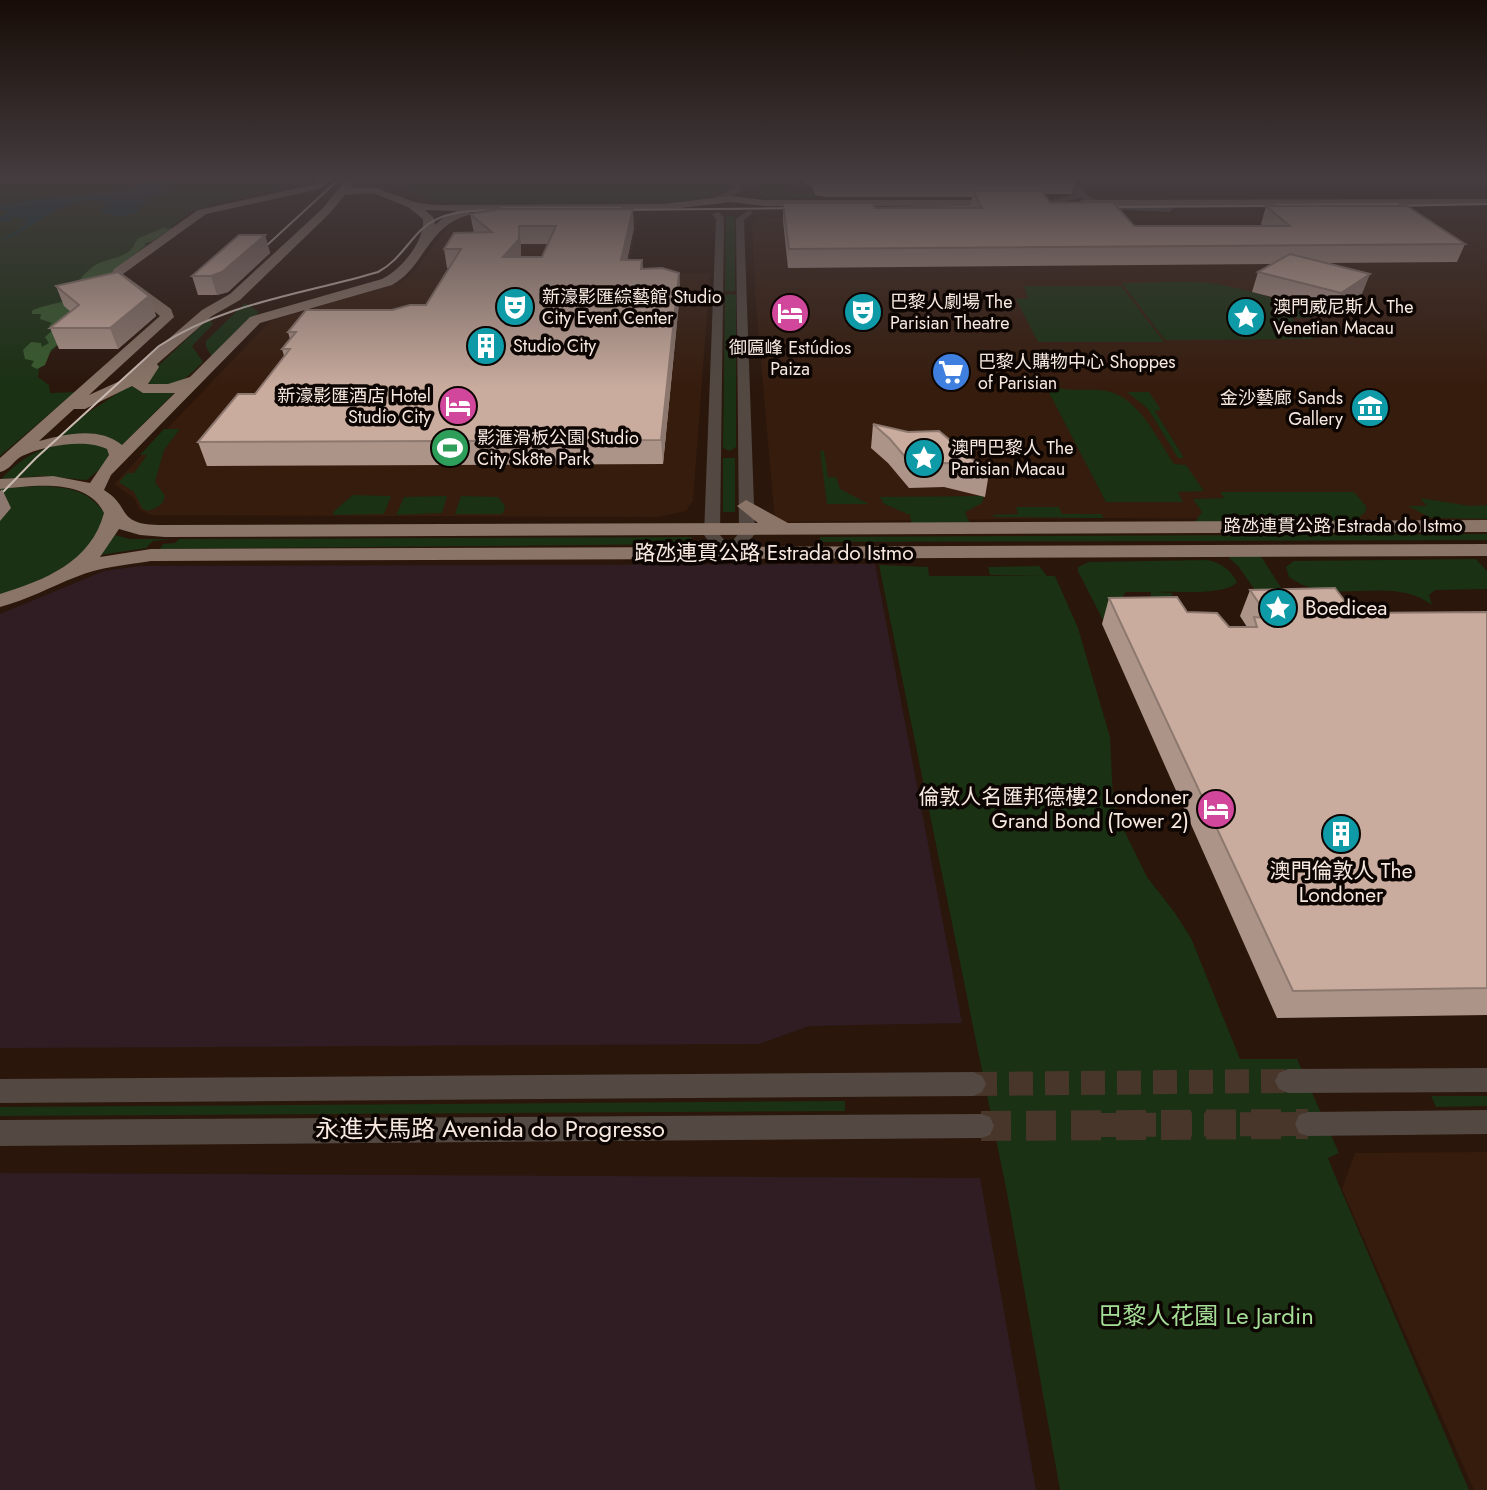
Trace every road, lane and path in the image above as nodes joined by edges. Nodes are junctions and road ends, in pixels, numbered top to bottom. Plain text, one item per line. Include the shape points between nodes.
1 (149, 250) edge
2 (285, 250) edge
3 (412, 250) edge
4 (416, 250) edge
5 (719, 250) edge
6 (741, 250) edge
7 (718, 295) junction
8 (742, 295) junction
9 (237, 313) dead end
10 (169, 348) junction
11 (202, 349) dead end
12 (204, 371) junction
13 (60, 416) junction
14 (15, 454) junction
15 (730, 454) junction
16 (114, 462) junction
17 (0, 467) edge
18 (0, 484) edge
19 (94, 491) junction
20 (746, 506) junction
21 (113, 513) junction
22 (1487, 526) edge
23 (818, 528) junction
24 (713, 529) junction
25 (747, 529) junction
26 (788, 529) junction
27 (1487, 550) edge
28 (731, 553) junction
29 (821, 553) junction
30 (63, 574) junction
31 (0, 601) edge
32 (1487, 1080) edge
33 (1288, 1081) tunnel mouth
34 (973, 1084) tunnel mouth
35 (0, 1090) edge
36 (1487, 1122) edge
37 (1308, 1124) dead end
38 (981, 1126) tunnel mouth
39 (0, 1133) edge

1 - 13 main road via 116,276 167,317
2 - 10 main road via 235,297 207,313
3 - 9 main road via 376,282
4 - 12 main road via 396,278 260,317
5 - 7 street
6 - 8 street
7 - 8 street
7 - 15 street
8 - 15 street
10 - 12 main road via 140,386 154,391 170,389
10 - 13 main road via 119,389
11 - 12 main road
12 - 16 main road
13 - 14 main road
14 - 16 main road via 50,443 101,440 114,446 118,454
14 - 17 main road
15 - 20 street
15 - 24 street
16 - 19 main road
18 - 19 main road via 52,482
19 - 21 main road, 路氹連貫公路 Estrada do Istmo via 104,497
20 - 25 street
20 - 26 main road
21 - 24 main road, 路氹連貫公路 Estrada do Istmo via 126,525 165,531
21 - 30 main road via 112,527 103,542
22 - 23 main road, 路氹連貫公路 Estrada do Istmo
23 - 26 main road, 路氹連貫公路 Estrada do Istmo
23 - 29 main road via 811,544
24 - 25 main road, 路氹連貫公路 Estrada do Istmo
24 - 28 street via 715,540
25 - 26 main road, 路氹連貫公路 Estrada do Istmo
25 - 28 street
27 - 29 main road, 路氹連貫公路 Estrada do Istmo
28 - 29 main road, 路氹連貫公路 Estrada do Istmo
28 - 30 main road, 路氹連貫公路 Estrada do Istmo via 134,556
30 - 31 main road
32 - 33 street
34 - 35 street, 永進大馬路 Avenida do Progresso
36 - 37 street
38 - 39 street, 永進大馬路 Avenida do Progresso

